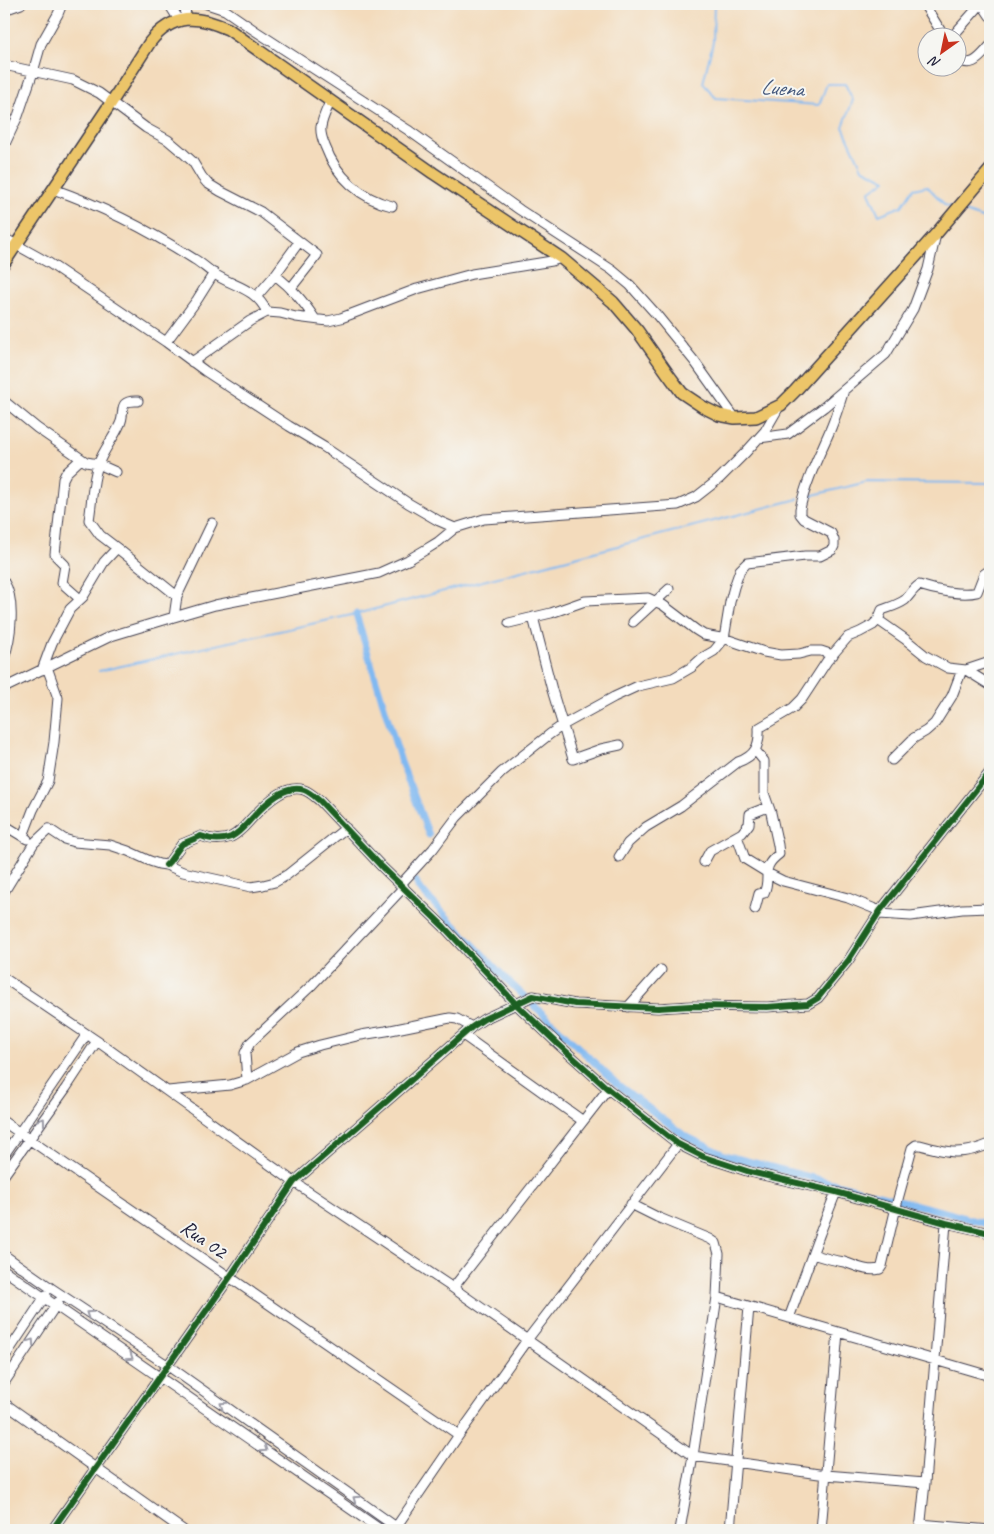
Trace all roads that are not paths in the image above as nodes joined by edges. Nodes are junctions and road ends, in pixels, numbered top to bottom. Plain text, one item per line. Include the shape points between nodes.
1 (21, 4) edge
2 (62, 4) edge
3 (170, 4) edge
4 (186, 4) edge
5 (207, 4) edge
6 (924, 4) edge
7 (982, 4) edge
8 (4, 10) edge
9 (990, 16) edge
10 (182, 19) junction
11 (939, 28) edge
12 (960, 28) edge
13 (990, 46) edge
14 (966, 63) edge
15 (4, 65) edge
16 (33, 72) junction
17 (330, 102) junction
18 (112, 103) junction
19 (4, 146) edge
20 (990, 170) edge
21 (53, 188) junction
22 (392, 206) dead end
23 (938, 230) junction
24 (4, 238) edge
25 (298, 242) junction
26 (16, 244) junction
27 (561, 258) junction
28 (4, 263) edge
29 (214, 273) junction
30 (275, 275) junction
31 (291, 288) junction
32 (256, 296) junction
33 (267, 312) junction
34 (315, 320) junction
35 (166, 342) junction
36 (192, 362) junction
37 (844, 390) junction
38 (4, 401) edge
39 (138, 401) dead end
40 (780, 405) junction
41 (735, 418) junction
42 (759, 438) junction
43 (81, 459) junction
44 (98, 464) junction
45 (116, 472) dead end
46 (212, 523) dead end
47 (455, 528) junction
48 (117, 548) junction
49 (990, 570) edge
50 (4, 582) edge
51 (669, 589) dead end
52 (177, 596) junction
53 (80, 599) junction
54 (656, 601) junction
55 (174, 617) junction
56 (533, 617) junction
57 (878, 620) junction
58 (633, 622) dead end
59 (509, 623) dead end
60 (724, 639) junction
61 (833, 655) junction
62 (4, 658) edge
63 (990, 662) edge
64 (44, 668) junction
65 (964, 670) junction
66 (990, 685) edge
67 (4, 688) edge
68 (563, 725) junction
69 (620, 745) dead end
70 (755, 750) junction
71 (892, 760) dead end
72 (990, 772) edge
73 (768, 807) junction
74 (4, 825) edge
75 (346, 828) junction
76 (22, 836) junction
77 (737, 836) junction
78 (34, 843) junction
79 (619, 857) dead end
80 (704, 862) dead end
81 (166, 865) junction
82 (766, 872) junction
83 (403, 886) junction
84 (4, 892) edge
85 (990, 908) edge
86 (755, 909) dead end
87 (880, 912) junction
88 (661, 970) dead end
89 (4, 978) edge
90 (516, 1004) junction
91 (628, 1006) junction
92 (472, 1027) junction
93 (87, 1034) junction
94 (463, 1034) junction
95 (97, 1041) junction
96 (247, 1080) junction
97 (608, 1089) junction
98 (168, 1091) junction
99 (583, 1121) junction
100 (4, 1122) edge
101 (19, 1133) junction
102 (29, 1139) junction
103 (678, 1144) junction
104 (990, 1144) edge
105 (4, 1155) edge
106 (4, 1175) edge
107 (294, 1182) junction
108 (836, 1192) junction
109 (631, 1204) junction
110 (896, 1209) junction
111 (946, 1223) junction
112 (990, 1233) edge
113 (813, 1254) junction
114 (4, 1255) edge
115 (4, 1270) edge
116 (230, 1277) junction
117 (51, 1288) junction
118 (453, 1288) junction
119 (62, 1296) junction
120 (717, 1297) junction
121 (44, 1299) junction
122 (55, 1306) junction
123 (749, 1307) junction
124 (789, 1318) junction
125 (838, 1332) junction
126 (527, 1340) junction
127 (4, 1358) edge
128 (934, 1359) junction
129 (167, 1365) junction
130 (990, 1376) edge
131 (160, 1377) junction
132 (4, 1383) edge
133 (4, 1403) edge
134 (459, 1435) junction
135 (693, 1456) junction
136 (736, 1462) junction
137 (96, 1468) junction
138 (826, 1474) junction
139 (925, 1483) junction
140 (920, 1527) edge
141 (396, 1529) edge
142 (52, 1530) edge
143 (183, 1530) edge
144 (381, 1530) edge
145 (680, 1530) edge
146 (730, 1530) edge
147 (821, 1530) edge
148 (990, 1530) edge

1 - 8 street
2 - 16 street via 41,44
3 - 10 street
4 - 10 street
5 - 41 street via 226,10 612,270 656,314
6 - 11 street
7 - 9 street
7 - 12 street
10 - 17 main road via 200,19 228,29
10 - 18 main road via 157,34
13 - 14 street via 975,62
15 - 16 street
16 - 18 street via 73,80
16 - 19 street
17 - 22 street via 321,128 330,159 354,188 372,200
17 - 27 main road
18 - 21 main road
18 - 25 street via 175,146 193,162 207,183 261,212
20 - 23 main road
21 - 26 main road
21 - 29 street via 93,204 163,240
23 - 37 street via 913,309 886,354
23 - 40 main road
24 - 26 street
25 - 30 street
25 - 31 street via 317,255
26 - 28 main road
26 - 35 street
27 - 34 street via 472,274 417,289 341,318
27 - 41 main road via 613,302 682,393 703,408
29 - 32 street
29 - 35 street
30 - 31 street
30 - 32 street
31 - 34 street via 304,301
32 - 33 street
33 - 34 street
33 - 36 street
35 - 36 street
36 - 47 street via 408,502
37 - 42 street via 788,434
37 - 60 street via 800,509 804,518 831,533 834,546 820,556 747,563 740,570 734,587
38 - 43 street
39 - 44 street via 124,405 121,424
40 - 41 main road via 756,418
40 - 42 street
42 - 47 street via 719,479 696,497 678,505 484,519
43 - 44 street
43 - 53 street via 63,479 55,554 66,565 62,583
44 - 45 street
44 - 48 street via 89,520 100,535
46 - 52 street
47 - 55 street via 425,550 379,573 216,605
48 - 52 street
48 - 53 street
49 - 57 street via 984,574 977,592 940,591 920,586 899,604 882,610
50 - 62 street via 11,617
51 - 54 street
52 - 55 street
53 - 64 street via 62,622
54 - 56 street via 648,598 593,600
54 - 58 street
54 - 60 street via 704,635
55 - 64 street via 111,636
56 - 59 street
56 - 68 street
57 - 61 street via 848,637
57 - 65 street via 926,656 948,668
60 - 61 street via 781,655 811,651
60 - 68 street via 692,668 673,678 638,686
61 - 70 street via 793,708 759,728 760,741
63 - 65 street
64 - 67 street
64 - 76 street via 58,698 54,742 48,781
65 - 66 street
65 - 71 street via 934,723
68 - 69 street via 574,760
68 - 83 street via 524,754 457,817
70 - 73 street via 764,761 764,793
70 - 79 street via 681,806 646,827 628,843
72 - 87 street
73 - 77 street via 750,814 749,824
73 - 82 street via 779,854 772,859
74 - 76 street
75 - 81 street via 287,875 263,885 235,884
75 - 81 street via 311,794 296,789 285,791 265,805 238,833 217,840 201,836 182,844
75 - 83 street
76 - 78 street
77 - 80 street via 710,851
77 - 82 street via 745,859
78 - 81 street via 49,829 64,839 110,846
78 - 84 street
82 - 86 street via 767,886 764,893 759,894
82 - 87 street via 782,881 848,898
83 - 90 street
83 - 96 street via 311,986 250,1043 245,1053
85 - 87 street via 911,916
87 - 91 street via 830,984 808,1004 767,1007
88 - 91 street
89 - 93 street
90 - 91 street via 533,996 575,1004
90 - 92 street
90 - 97 street
92 - 94 street
92 - 96 street via 450,1018 335,1041 298,1052
93 - 95 street
93 - 101 street
94 - 99 street
94 - 107 street
95 - 98 street
102 -> 95 street
96 - 98 street via 230,1085
97 - 99 street
97 - 103 street
98 - 107 street
99 - 118 street
100 - 101 street, Rua 02
101 - 102 street, Rua 02
101 - 105 street
102 - 106 street
102 - 116 street, Rua 02
103 - 108 street via 704,1157 750,1172
103 - 109 street
104 - 110 street via 954,1153 914,1146
107 - 116 street
107 - 118 street
108 - 110 street
108 - 113 street
109 - 120 street via 716,1243 719,1254
109 - 126 street
110 - 111 street
110 - 113 street via 880,1269 859,1268
111 - 112 street
111 - 128 street
113 - 124 street
114 - 117 street
115 - 121 street
116 - 129 street
116 - 134 street, Rua 02
117 - 119 street
117 - 121 street
118 - 126 street
119 - 122 street
129 -> 119 street
120 - 123 street
120 - 135 street
121 - 122 street
121 - 127 street
122 -> 131 street
132 -> 122 street
123 - 124 street
123 - 136 street
124 - 125 street
125 - 128 street
125 - 138 street
126 - 134 street
126 - 135 street
128 - 130 street
128 - 139 street
129 - 131 street
141 -> 129 street
131 - 137 street
131 -> 144 street
133 - 137 street
134 - 141 street
135 - 136 street
135 - 145 street
136 - 138 street
136 - 146 street
137 - 142 street
137 - 143 street
138 - 139 street
138 - 147 street
139 - 140 street
140 - 148 street

